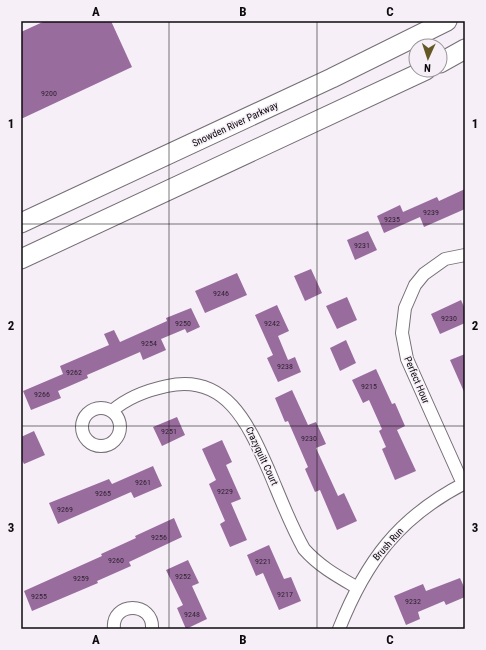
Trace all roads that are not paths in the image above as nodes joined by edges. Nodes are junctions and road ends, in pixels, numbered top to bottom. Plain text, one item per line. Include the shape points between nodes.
1 (447, 21) edge
2 (465, 49) edge
3 (448, 59) edge
4 (409, 78) edge
5 (21, 223) edge
6 (465, 255) edge
7 (21, 259) edge
8 (112, 411) dead end
9 (464, 484) edge
10 (356, 587) junction
11 (114, 629) edge
12 (152, 629) edge
13 (339, 629) edge

1 - 5 main road, Snowden River Parkway via 332,78
2 - 3 main road
4 - 7 main road
6 - 9 street, Perfect Hour via 445,258 419,279 409,295 402,333 407,359
8 - 10 street, Crazyquilt Court via 132,398 172,385 197,386 220,395 246,423 304,548 314,561
9 - 10 street, Brush Run via 420,512 386,544
10 - 13 street, Brush Run
11 - 12 street via 116,617 121,611 135,607 149,616 153,624

